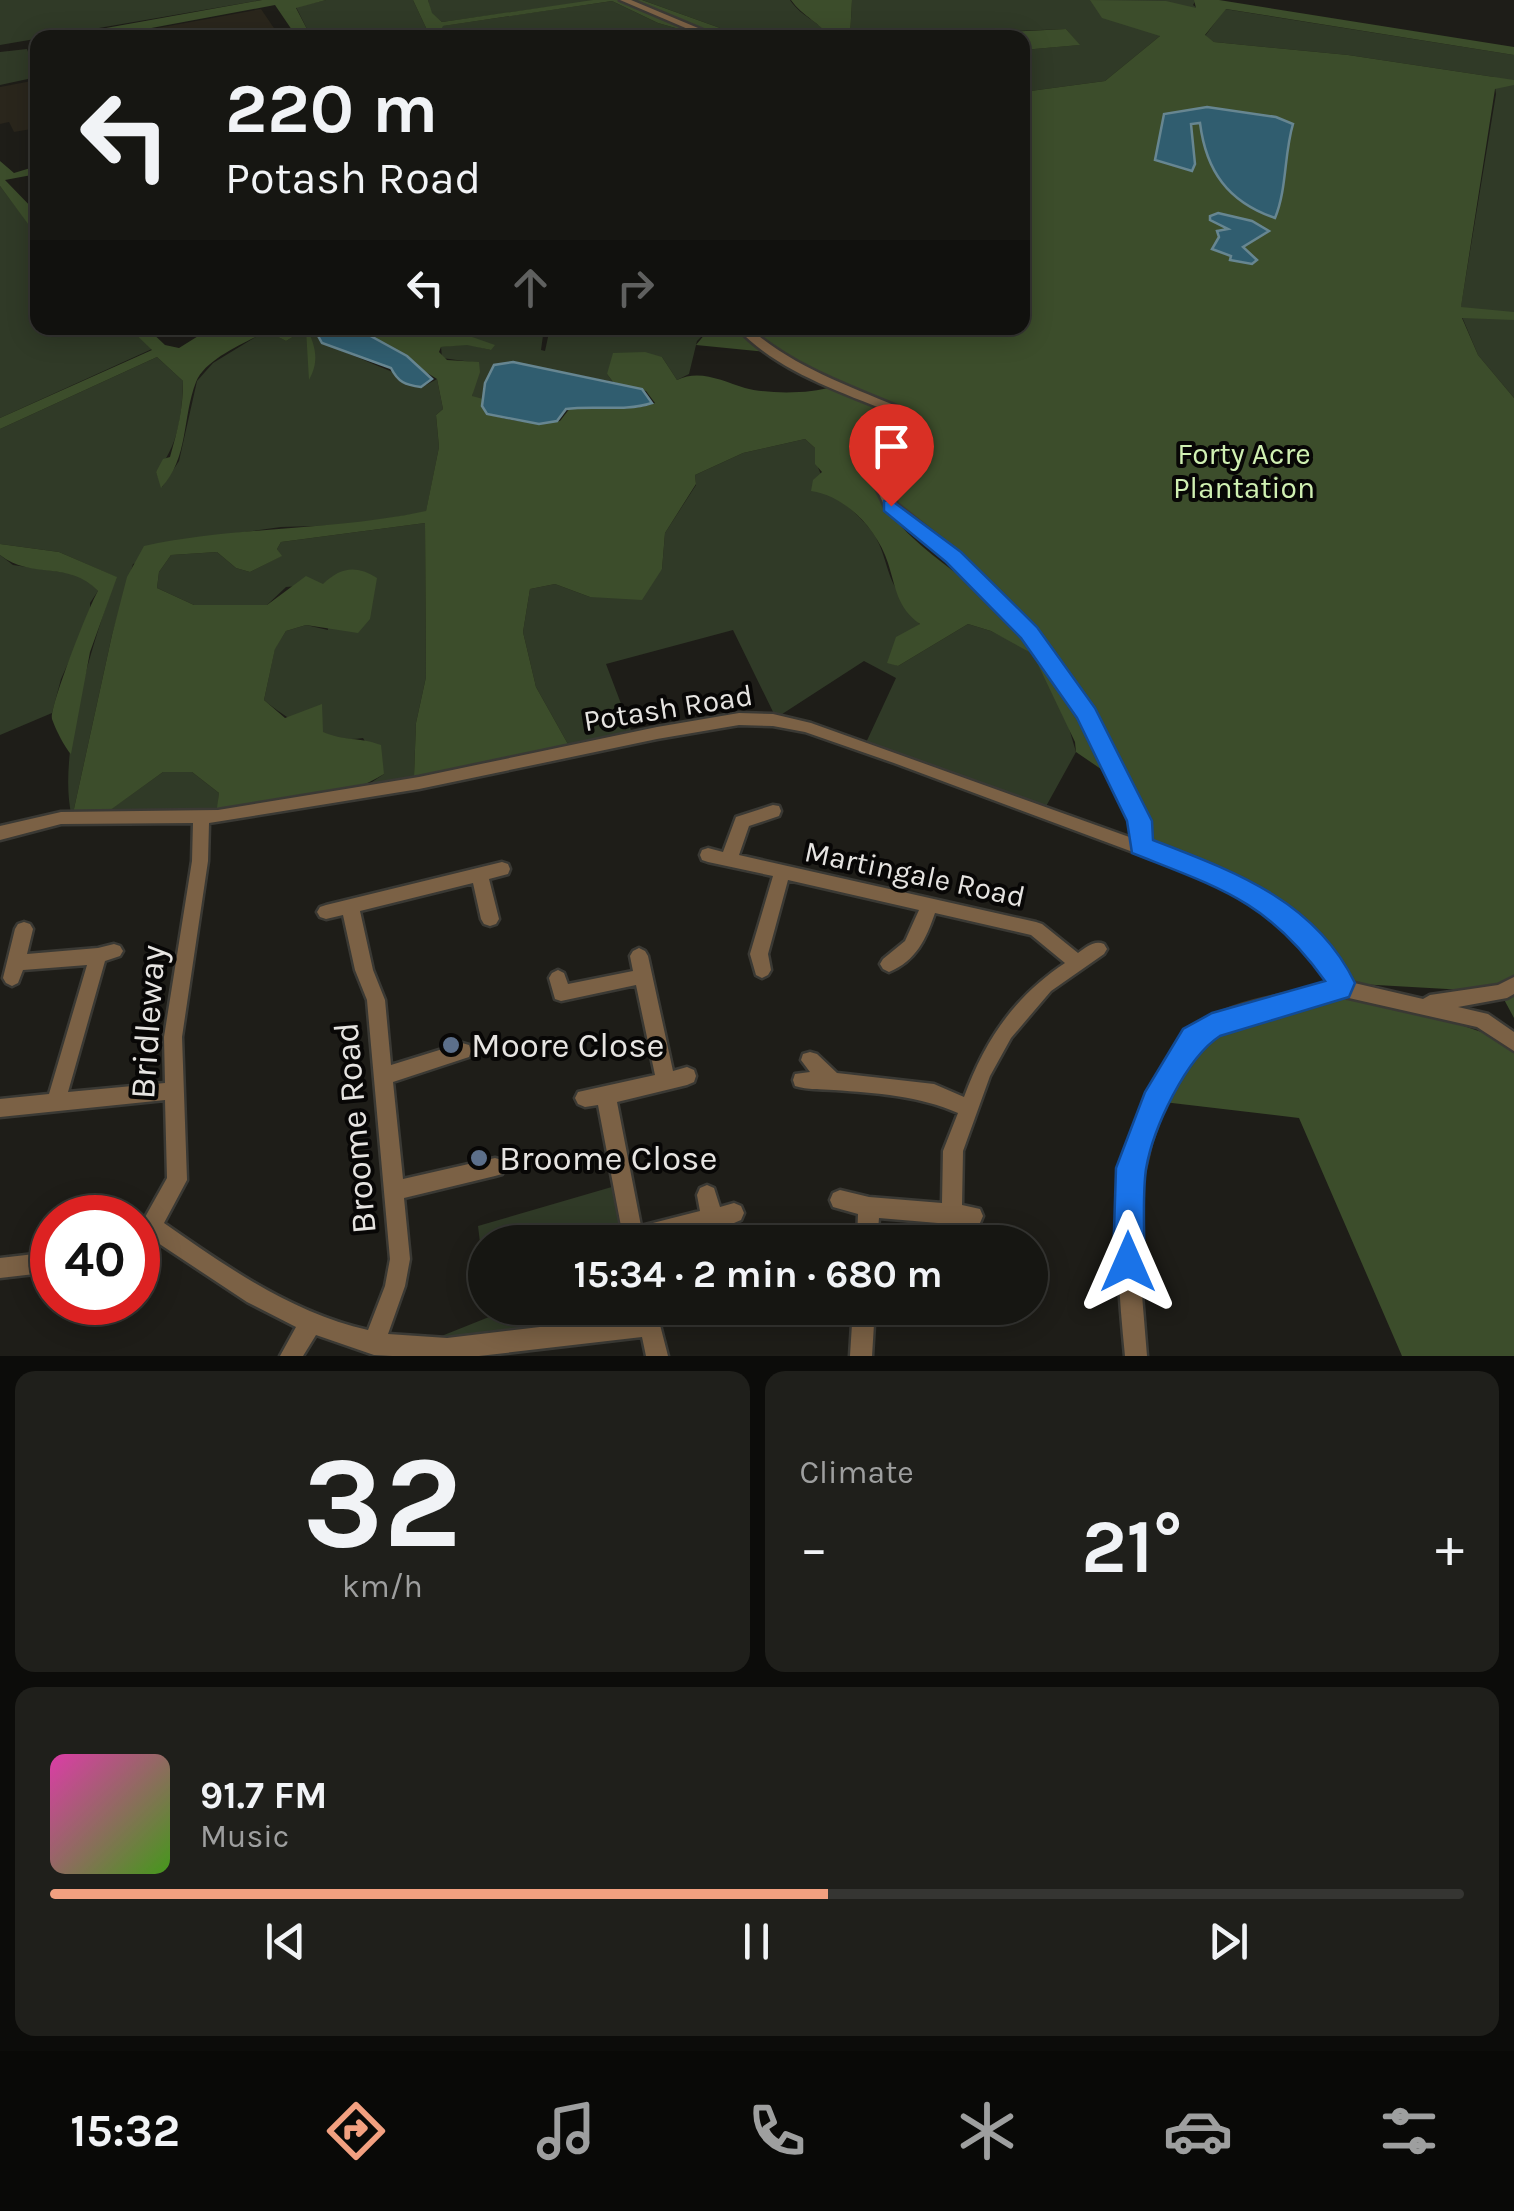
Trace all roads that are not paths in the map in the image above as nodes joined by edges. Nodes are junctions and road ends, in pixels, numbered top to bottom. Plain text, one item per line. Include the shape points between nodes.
1 (624, 0) edge
2 (698, 30) edge
3 (752, 335) edge
4 (773, 811) dead end
5 (201, 818) junction
6 (0, 833) edge
7 (1141, 846) junction
8 (708, 855) dead end
9 (728, 859) junction
10 (502, 870) dead end
11 (782, 873) junction
12 (480, 875) junction
13 (929, 904) junction
14 (350, 906) junction
15 (326, 912) dead end
16 (490, 919) dead end
17 (24, 929) dead end
18 (1098, 949) dead end
19 (639, 956) dead end
20 (1078, 963) junction
21 (888, 964) dead end
22 (762, 970) dead end
23 (644, 976) junction
24 (1514, 985) edge
25 (1341, 986) junction
26 (560, 992) dead end
27 (1421, 1004) junction
28 (1514, 1043) edge
29 (462, 1051) dead end
30 (806, 1070) dead end
31 (384, 1076) junction
32 (687, 1076) dead end
33 (666, 1081) junction
34 (172, 1091) junction
35 (56, 1102) junction
36 (0, 1108) edge
37 (968, 1108) junction
38 (494, 1167) dead end
39 (394, 1191) junction
40 (707, 1195) dead end
41 (840, 1200) dead end
42 (160, 1207) edge
43 (869, 1207) junction
44 (734, 1213) dead end
45 (712, 1218) junction
46 (630, 1225) edge
47 (687, 1225) edge
48 (868, 1225) edge
49 (160, 1241) edge
50 (30, 1265) edge
51 (0, 1268) edge
52 (610, 1325) edge
53 (650, 1325) edge
54 (863, 1325) edge
55 (310, 1326) junction
56 (374, 1344) junction
57 (502, 1351) edge
58 (291, 1356) edge
59 (657, 1356) edge
60 (861, 1356) edge
61 (1136, 1356) edge

1 - 2 street
3 - 7 street via 821,379 902,413 902,434 874,454 891,506 1029,632 1086,714 1140,821
4 - 9 street, Martingale Road via 742,822
5 - 6 street, Potash Road via 61,818
5 - 7 street, Potash Road via 388,789 739,719 806,726
5 - 34 street, Bridleway
7 - 25 street, Potash Road via 1277,908 1308,937
8 - 9 street, Martingale Road
9 - 11 street, Martingale Road
10 - 12 street
11 - 13 street, Martingale Road
11 - 22 street via 758,954
12 - 14 street
12 - 16 street
13 - 20 street, Martingale Road via 1036,929
13 - 21 street via 920,936
14 - 15 street
14 - 31 street, Broome Road via 376,1000
17 - 35 street via 14,971 106,954
18 - 20 street
19 - 23 street
20 - 37 street via 1045,986 1004,1032
23 - 26 street
23 - 33 street
24 - 27 street
25 - 27 street
25 - 61 street via 1212,1026 1193,1038 1155,1101 1130,1184
27 - 28 street via 1482,1020
29 - 31 street
30 - 37 street via 832,1081 934,1093
31 - 39 street, Broome Road
32 - 33 street
33 - 46 street via 595,1097
34 - 35 street
34 - 42 street, Bridleway via 177,1180
35 - 36 street
37 - 43 street via 952,1150 963,1215
38 - 39 street
39 - 56 street, Broome Road via 400,1258
40 - 45 street
41 - 43 street
43 - 48 street
44 - 45 street
45 - 47 street
49 - 55 street
50 - 51 street
52 - 57 street
53 - 59 street
54 - 60 street
55 - 56 street
55 - 58 street
56 - 57 street

